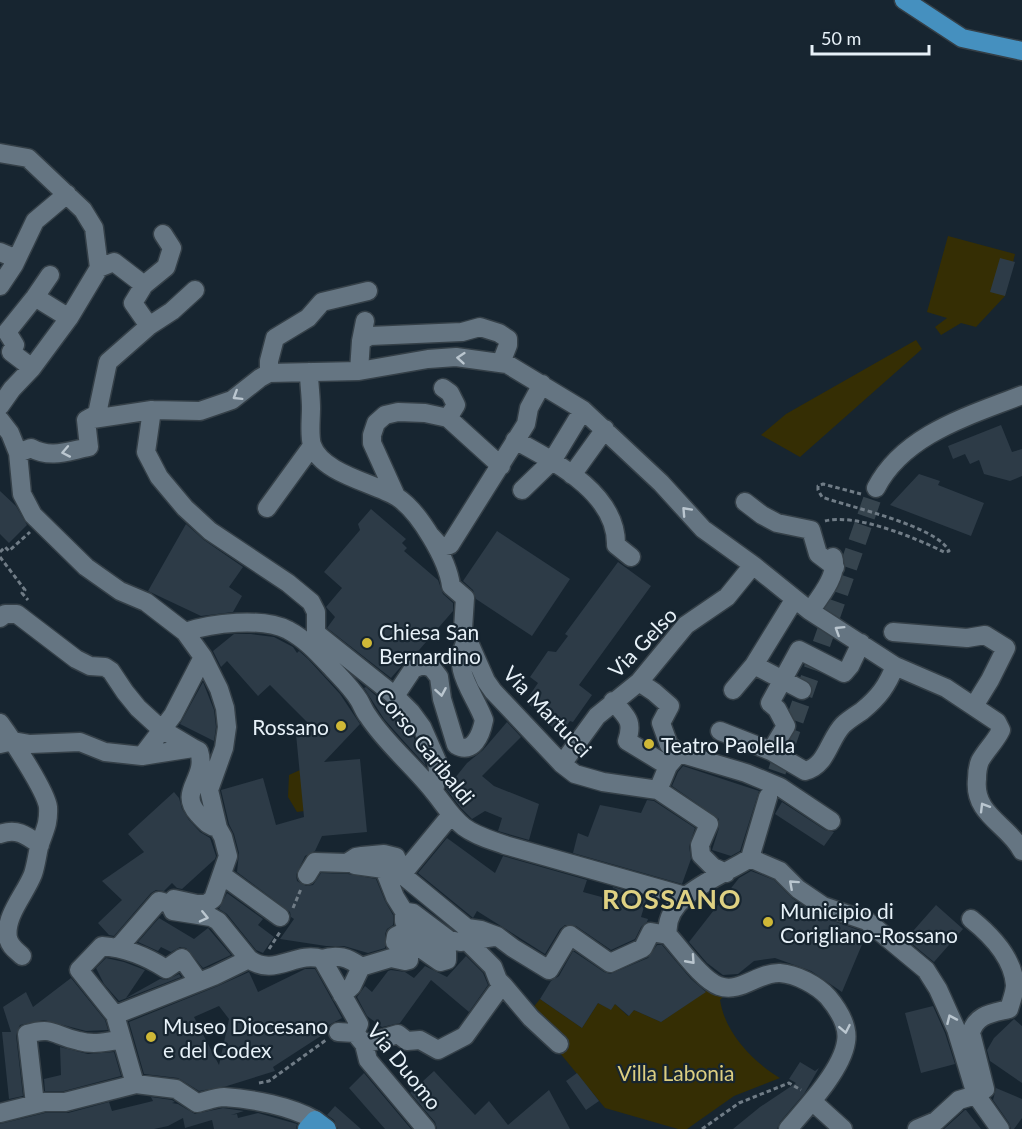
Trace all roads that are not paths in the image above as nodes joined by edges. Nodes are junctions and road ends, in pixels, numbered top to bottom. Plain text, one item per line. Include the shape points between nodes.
1 (904, 0) edge
2 (1022, 51) edge
3 (0, 153) edge
4 (66, 194) junction
5 (163, 234) dead end
6 (0, 252) edge
7 (14, 265) junction
8 (99, 268) junction
9 (50, 275) dead end
10 (144, 285) junction
11 (0, 286) edge
12 (195, 290) dead end
13 (368, 291) dead end
14 (35, 297) junction
15 (69, 318) junction
16 (365, 321) dead end
17 (148, 326) junction
18 (361, 341) junction
19 (501, 363) junction
20 (32, 368) junction
21 (359, 371) junction
22 (309, 372) junction
23 (269, 373) junction
24 (542, 384) junction
25 (443, 388) dead end
26 (1022, 394) edge
27 (0, 403) edge
28 (152, 410) junction
29 (583, 410) junction
30 (448, 418) junction
31 (0, 420) edge
32 (86, 420) junction
33 (605, 429) junction
34 (515, 440) junction
35 (312, 446) junction
36 (18, 453) junction
37 (552, 461) junction
38 (501, 466) junction
39 (572, 475) junction
40 (522, 490) dead end
41 (869, 491) tunnel mouth
42 (396, 496) junction
43 (746, 502) dead end
44 (267, 508) dead end
45 (424, 527) junction
46 (820, 535) road end
47 (631, 557) dead end
48 (753, 565) junction
49 (835, 567) junction
50 (794, 600) junction
51 (810, 611) junction
52 (0, 618) edge
53 (185, 632) junction
54 (893, 632) dead end
55 (467, 640) junction
56 (861, 643) junction
57 (203, 657) junction
58 (753, 665) junction
59 (895, 666) junction
60 (782, 681) junction
61 (639, 682) junction
62 (733, 690) dead end
63 (802, 690) dead end
64 (395, 696) junction
65 (613, 701) junction
66 (974, 706) junction
67 (0, 723) edge
68 (160, 729) junction
69 (720, 731) dead end
70 (6, 742) edge
71 (193, 748) junction
72 (771, 752) junction
73 (142, 756) junction
74 (674, 760) junction
75 (562, 764) junction
76 (658, 790) junction
77 (434, 792) junction
78 (768, 797) tunnel mouth
79 (451, 815) junction
80 (831, 821) dead end
81 (218, 828) junction
82 (0, 834) edge
83 (40, 845) junction
84 (1022, 851) edge
85 (750, 858) junction
86 (347, 863) junction
87 (404, 872) junction
88 (726, 873) junction
89 (222, 875) junction
90 (308, 875) dead end
91 (685, 896) junction
92 (170, 904) junction
93 (405, 913) junction
94 (280, 917) dead end
95 (970, 919) dead end
96 (668, 935) junction
97 (497, 936) junction
98 (468, 942) junction
99 (119, 947) junction
100 (22, 956) dead end
101 (249, 959) junction
102 (322, 959) junction
103 (361, 967) junction
104 (199, 982) junction
105 (504, 986) junction
106 (342, 995) junction
107 (1016, 1014) edge
108 (115, 1015) junction
109 (352, 1036) junction
110 (122, 1039) junction
111 (559, 1044) dead end
112 (135, 1084) junction
113 (976, 1095) junction
114 (814, 1099) junction
115 (35, 1104) junction
116 (0, 1113) edge
117 (316, 1126) edge
118 (426, 1129) edge
119 (788, 1129) edge
120 (843, 1129) edge
121 (917, 1129) edge
122 (1000, 1129) edge

1 - 2 main road via 962,38
3 - 4 street via 28,158
4 - 7 street via 35,221
4 - 8 street via 94,228
5 - 10 street via 172,248 166,267
6 - 7 street via 12,257
7 - 11 street
8 - 10 street via 114,262
8 - 15 street
9 - 14 street
10 - 17 street via 133,303
12 - 17 street
13 - 23 street via 322,302 308,318 275,338 268,361
14 - 15 street
14 - 20 street via 7,332 15,345 11,352
15 - 20 street
16 - 18 street
17 - 32 street via 108,363 97,414
18 - 19 street via 370,336 462,332 480,327 508,339
18 - 21 street
19 -> 21 street via 456,357
19 - 24 street
20 - 27 street
21 - 22 street
22 - 23 street
22 - 35 street
23 -> 28 street via 232,400 216,406 200,411
24 - 29 street
24 - 34 street
25 - 30 street via 456,405
26 - 41 street via 924,438 892,463
28 - 32 street
28 - 64 street via 146,452 159,477 185,508 210,531 311,602 316,612 316,633
29 - 33 street
29 - 37 street
30 - 38 street
30 - 42 street via 398,412 385,415 376,423 372,443
31 - 36 street
32 -> 36 street via 89,447 52,454 31,448
33 - 39 street
48 -> 33 street via 702,529
34 - 37 street
34 - 38 street
35 - 42 street, Via Martucci via 343,474
35 - 44 street
36 - 53 street via 22,494 33,515 99,577 146,602
37 - 39 street
37 - 40 street
38 - 45 street via 450,545 441,547
39 - 47 street via 597,495 616,531 616,545
42 - 45 street, Via Martucci via 414,511
43 - 49 street via 777,523 811,530 818,554
45 - 55 street, Via Martucci via 447,568 451,586 465,598 462,619
46 - 49 street
48 - 50 street
48 - 61 street, Via Gelso via 727,597 686,625
49 - 51 street
50 - 51 street
50 - 58 street
56 -> 51 street
52 - 68 street via 17,614 76,659 111,670 125,692
53 - 57 street
53 - 77 street, Corso Garibaldi via 226,624 261,623 298,635 346,684 368,717
54 - 66 street via 967,638 985,635 1006,648
64 -> 55 street via 413,669 423,665 432,668 439,677 456,745 462,749 477,741 484,720 459,656
55 - 75 street, Via Martucci via 492,691
56 - 59 street
56 - 60 street via 844,673 800,650
57 - 68 street via 173,715
57 - 81 street via 219,689 227,727 209,790
58 - 60 street
58 - 62 street
59 - 66 street via 946,688
59 - 72 street via 888,685 843,725 812,769 805,771
60 - 63 street
60 - 72 street via 770,703 786,726
61 - 65 street, Via Gelso
61 - 74 street via 670,706 661,723
64 - 77 street via 411,712 429,741 438,771
65 - 74 street, Via Gelso via 632,728 627,741
65 - 75 street, Via Gelso
84 -> 66 street via 992,819 976,793 979,764 1001,730 997,722
67 - 70 street
68 - 71 street
68 - 73 street
69 - 72 street
70 - 73 street via 80,742 105,752
70 - 83 street via 45,795 48,826
71 - 73 street
71 - 81 street via 199,751 202,762 189,797 191,807 209,826
74 - 76 street
74 - 80 street via 746,773 780,787
75 - 76 street, Via Martucci via 575,774 603,782
76 - 88 street, Via Martucci via 709,824 700,845 701,855
77 - 79 street, Corso Garibaldi
78 - 85 street
79 - 87 street
79 - 91 street, Corso Garibaldi via 480,836 505,845
81 - 89 street via 228,856
82 - 83 street via 21,832
83 - 100 street via 33,874 8,936 12,947
85 - 88 street
113 -> 85 street via 956,1029 926,970 867,921 823,906 780,871
86 - 87 street via 356,857 392,855
86 - 90 street via 315,862
86 - 93 street via 382,867
87 - 97 street via 406,878 467,928
88 - 91 street
89 - 92 street via 213,898 206,904 177,899
89 - 94 street
91 - 96 street via 669,918
92 - 99 street via 159,901
92 -> 101 street via 173,911 218,921
93 - 98 street via 413,913 450,940
93 - 103 street via 405,922 447,952 446,961 438,961 400,934 395,942 409,954 409,960 391,958
95 - 107 street via 991,935 1007,959 1015,986
96 - 97 street via 651,932 643,948 610,963 570,934 549,970
96 -> 114 street via 711,982 721,987 732,989 764,974 782,973 822,990 843,1020 847,1041
97 - 98 street
98 - 105 street via 493,967
99 - 104 street via 150,958 166,969 182,958
99 - 108 street via 102,946 79,970
101 - 102 street via 267,967 309,957
101 - 104 street
102 - 103 street via 334,955
102 - 106 street
103 - 106 street via 352,986
104 - 108 street
105 - 109 street via 465,1036 438,1050 420,1040 407,1041 398,1034 376,1039
105 - 111 street
106 - 109 street via 359,1024
107 - 113 street via 984,1015 973,1025 970,1033 985,1089
108 - 110 street
109 - 118 street, Via Duomo
110 - 112 street
110 - 115 street via 79,1042 45,1029 27,1034
112 - 115 street via 65,1102
112 - 117 street via 176,1089 197,1103 222,1097 279,1106 304,1114
113 - 121 street via 959,1100 936,1121
113 - 122 street
114 - 119 street
114 - 120 street
115 - 116 street

